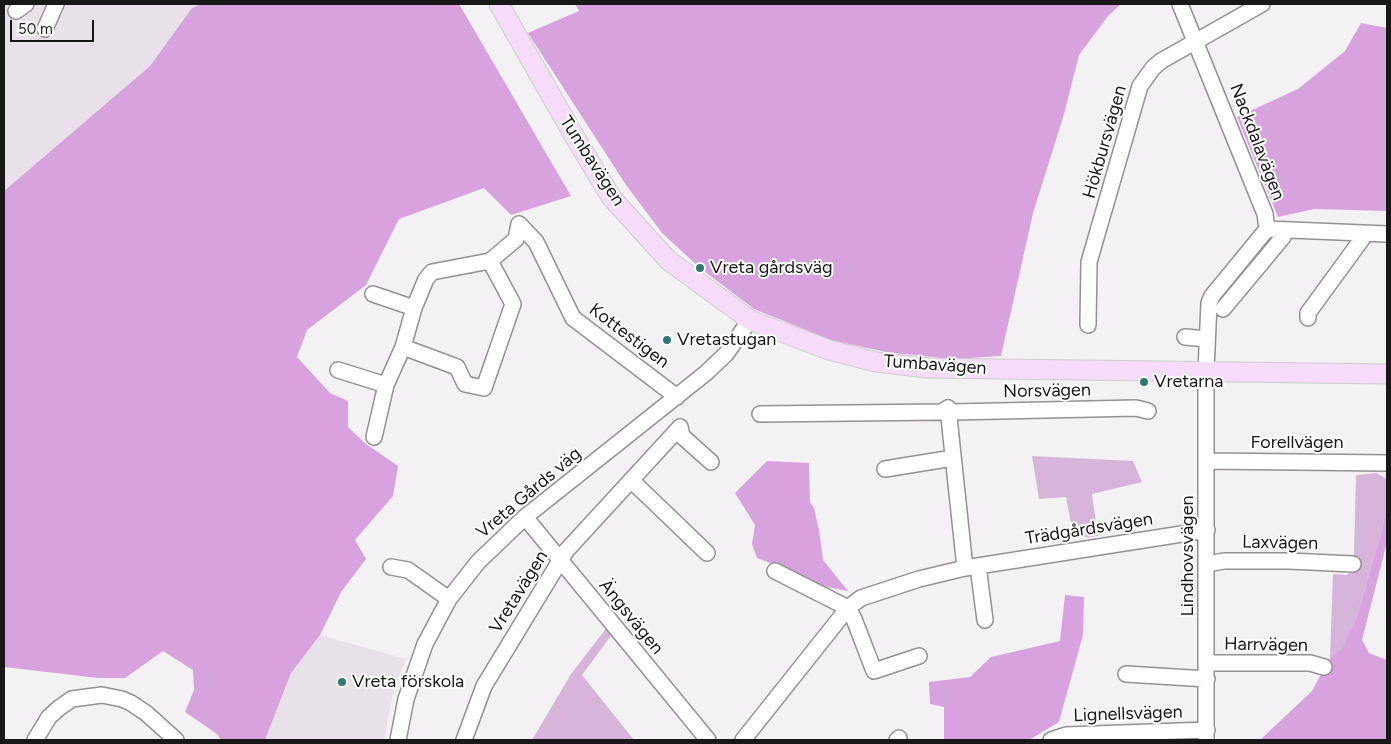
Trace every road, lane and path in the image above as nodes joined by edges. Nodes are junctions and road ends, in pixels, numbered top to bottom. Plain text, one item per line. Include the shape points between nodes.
1 (56, 4) edge
2 (500, 4) edge
3 (1180, 4) edge
4 (1262, 4) edge
5 (45, 28) dead end
6 (1197, 42) junction
7 (1267, 229) junction
8 (1284, 230) junction
9 (1363, 233) junction
10 (1387, 234) edge
11 (490, 261) junction
12 (373, 294) dead end
13 (414, 308) junction
14 (1223, 309) dead end
15 (1308, 318) dead end
16 (750, 320) junction
17 (1088, 325) dead end
18 (1185, 337) dead end
19 (1207, 338) junction
20 (404, 347) junction
21 (338, 370) dead end
22 (1206, 371) junction
23 (1387, 374) edge
24 (386, 385) junction
25 (677, 397) junction
26 (948, 408) junction
27 (1148, 411) dead end
28 (760, 414) dead end
29 (374, 437) dead end
30 (953, 458) junction
31 (1207, 461) junction
32 (711, 462) dead end
33 (1387, 463) edge
34 (885, 469) dead end
35 (631, 480) junction
36 (525, 517) junction
37 (1207, 530) junction
38 (707, 553) dead end
39 (562, 560) junction
40 (1207, 564) junction
41 (1353, 564) dead end
42 (391, 567) dead end
43 (972, 567) junction
44 (775, 571) dead end
45 (449, 599) junction
46 (848, 608) junction
47 (985, 620) dead end
48 (919, 656) dead end
49 (1207, 663) junction
50 (1324, 667) dead end
51 (1126, 674) dead end
52 (1207, 679) junction
53 (1207, 735) edge
54 (35, 740) edge
55 (176, 740) edge
56 (398, 740) edge
57 (464, 740) edge
58 (708, 740) edge
59 (742, 740) edge
60 (1051, 740) edge

1 - 5 street
2 - 16 main road, Tumbavägen via 612,197 668,260
3 - 6 street, Nackdalavägen
4 - 6 street, Hökbursvägen
6 - 7 street, Nackdalavägen via 1265,214
6 - 17 street, Hökbursvägen via 1161,60 1140,86 1089,262
7 - 8 street
7 - 19 street, Nackdalavägen via 1212,296
8 - 9 street
8 - 14 street via 1283,237
9 - 10 street
9 - 15 street via 1362,239 1308,313
11 - 13 street via 432,272
11 - 20 street via 513,304 484,388 465,384 458,367
11 - 25 street, Kottestigen via 516,238 518,224 536,242 573,318
12 - 13 street
13 - 20 street
16 - 22 main road, Tumbavägen via 829,350 876,362 928,368
16 - 25 street, Vreta Gårds väg via 726,354
18 - 19 street
19 - 22 street, Nackdalavägen
20 - 24 street
21 - 24 street
22 - 23 main road, Tumbavägen
22 - 31 street, Lindhovsvägen
24 - 29 street
25 - 36 street, Vreta Gårds väg
26 - 27 street, Norsvägen via 953,412 1136,408
26 - 28 street, Norsvägen via 941,412
26 - 30 street
30 - 34 street
30 - 43 street
31 - 33 street, Forellvägen
31 - 37 street, Lindhovsvägen
32 - 35 street, Vretavägen via 682,436 680,427
35 - 38 street
35 - 39 street, Vretavägen via 566,551
36 - 39 street, Ängsvägen
36 - 45 street, Vreta Gårds väg via 478,562
37 - 40 street, Lindhovsvägen
37 - 43 street, Trädgårdsvägen
39 - 57 street, Vretavägen via 484,686
39 - 58 street, Ängsvägen
40 - 41 street, Laxvägen via 1252,561
40 - 49 street, Lindhovsvägen
42 - 45 street via 408,570
43 - 46 street, Trädgårdsvägen via 900,585 861,598
43 - 47 street
44 - 46 street
45 - 56 street, Vreta Gårds väg via 425,644 412,678
46 - 48 street via 874,671
46 - 59 street, Trädgårdsvägen
49 - 50 street, Harrvägen via 1310,663
49 - 52 street, Lindhovsvägen
51 - 52 street
52 - 53 street, Lindhovsvägen
53 - 60 street, Lignellsvägen via 1066,735
54 - 55 street via 49,717 59,708 72,700 102,695 122,699 146,713

